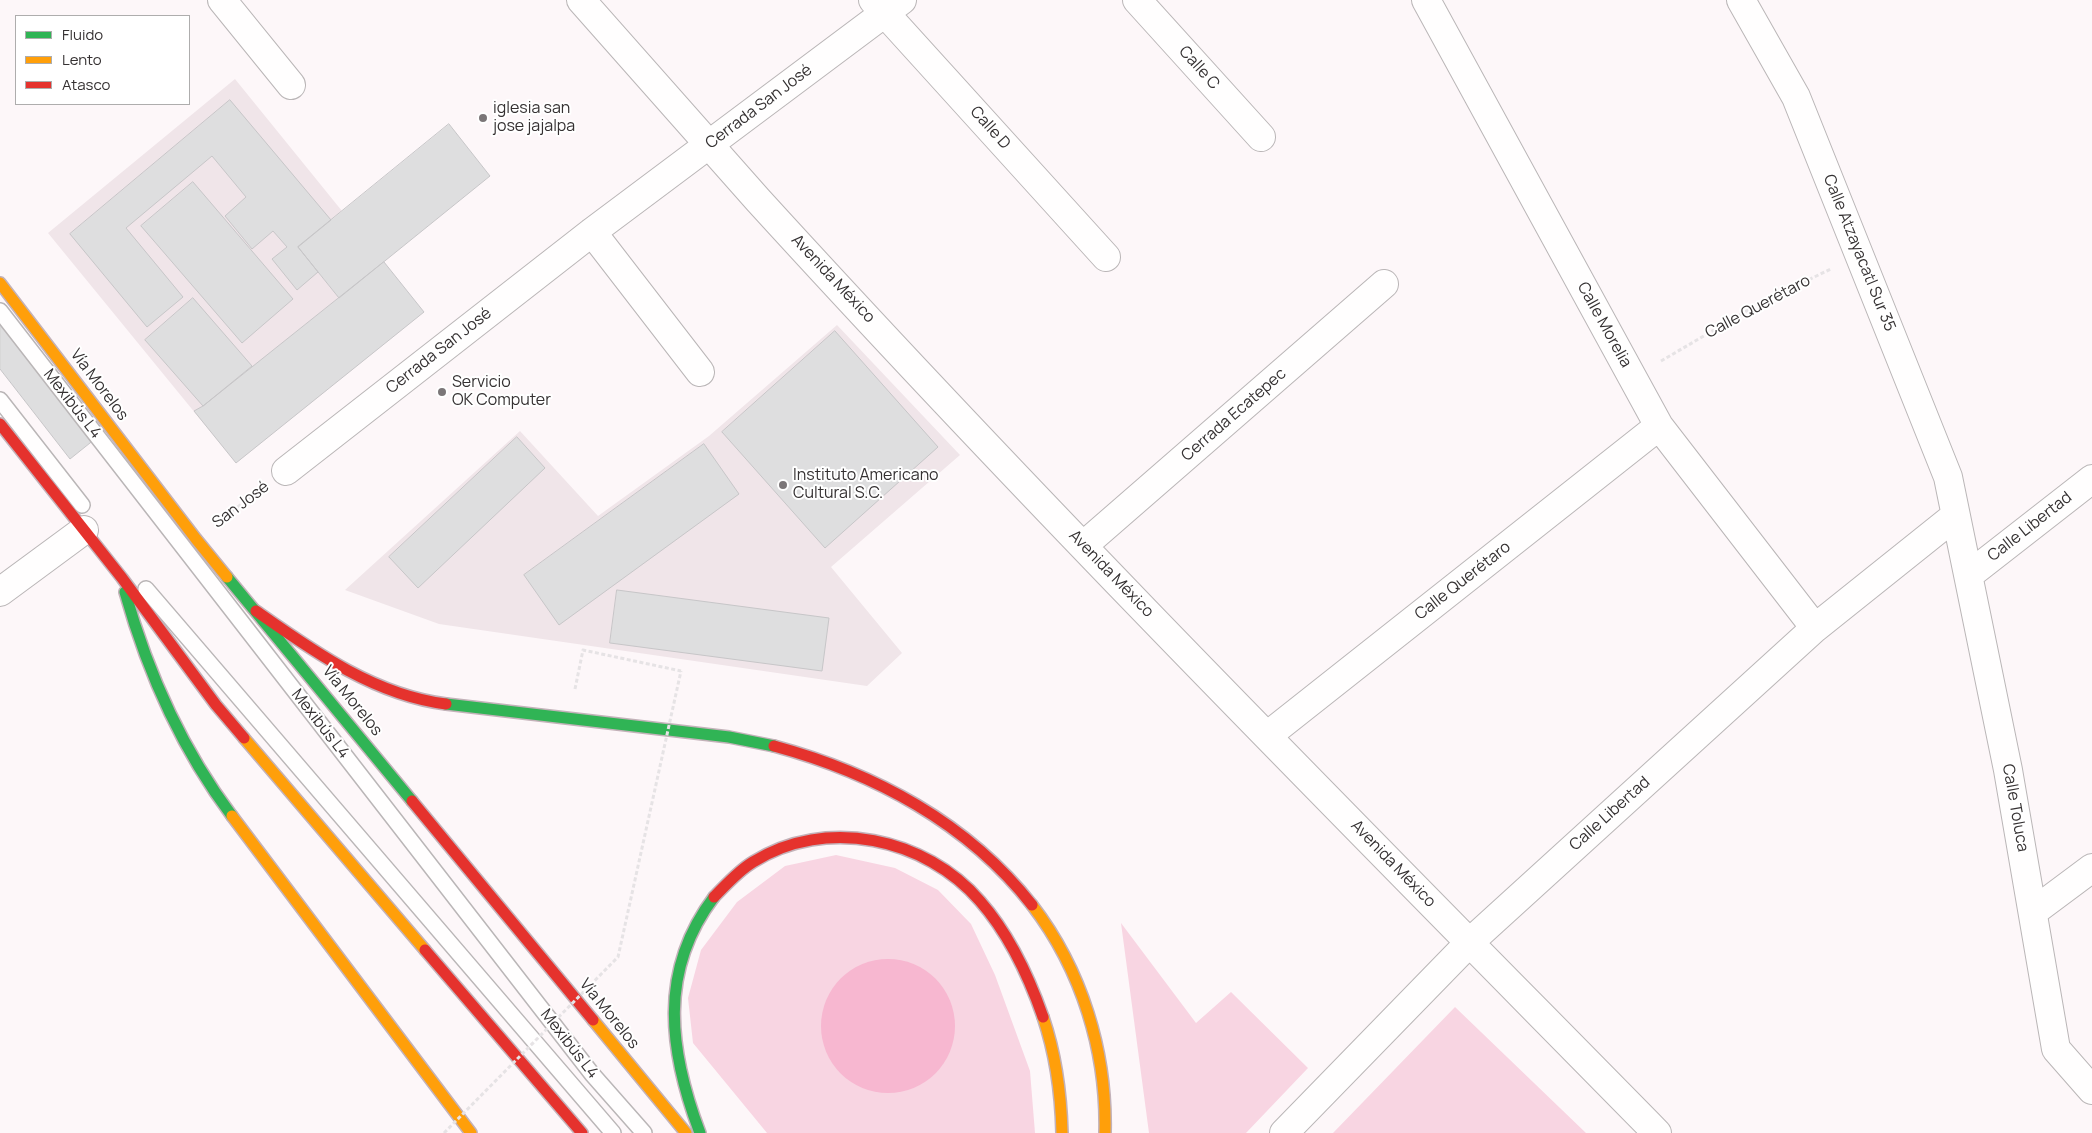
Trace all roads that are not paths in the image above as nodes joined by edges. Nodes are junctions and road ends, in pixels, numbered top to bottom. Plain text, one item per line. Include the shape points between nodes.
1 (222, 0) edge
2 (581, 0) edge
3 (1137, 0) edge
4 (1426, 0) edge
5 (1741, 0) edge
6 (887, 4) edge
7 (291, 85) dead end
8 (1261, 137) dead end
9 (709, 144) junction
10 (592, 232) junction
11 (1106, 257) dead end
12 (0, 283) edge
13 (1384, 284) dead end
14 (0, 312) edge
15 (700, 372) dead end
16 (0, 400) edge
17 (0, 424) edge
18 (1659, 426) junction
19 (286, 471) road end
20 (2092, 479) edge
21 (1955, 516) junction
22 (84, 530) junction
23 (1084, 545) junction
24 (1969, 575) junction
25 (122, 578) junction
26 (0, 592) edge
27 (256, 610) junction
28 (1815, 628) junction
29 (1267, 736) junction
30 (2092, 868) edge
31 (2032, 912) junction
32 (1470, 942) junction
33 (2092, 1090) edge
34 (471, 1133) edge
35 (582, 1133) edge
36 (613, 1133) edge
37 (644, 1133) edge
38 (686, 1133) edge
39 (700, 1133) edge
40 (1062, 1133) edge
41 (1105, 1133) edge
42 (1284, 1133) edge
43 (1657, 1133) edge

1 - 7 street
2 - 9 street, Avenida México
3 - 8 street, Calle C
4 - 18 street, Calle Morelia
5 - 21 street, Calle Atzayacatl Sur 35 via 1796,97 1948,477
6 - 9 street, Cerrada San José
6 - 11 street, Calle D
9 - 10 street, Cerrada San José
9 - 23 street, Avenida México
10 - 15 street
10 - 19 street, Cerrada San José
12 - 27 main road, Vía Morelos via 196,539
13 - 23 street, Cerrada Ecatepec
14 - 37 lane, Mexibús L4 via 592,1074
16 - 36 lane, Mexibús L4 via 158,604
17 - 22 main road
18 - 28 street, Calle Morelia
18 - 29 street, Calle Querétaro
20 - 24 street, Calle Libertad
21 - 24 street, Calle Toluca
21 - 28 street, Calle Libertad
22 - 25 main road
22 - 26 street
23 - 29 street, Avenida México
24 - 31 street, Calle Toluca via 2008,770
25 - 34 main road via 150,672 180,736 207,783
25 - 35 main road via 216,705
27 - 38 main road, Vía Morelos
27 - 41 main road via 326,658 363,679 403,694 442,704 753,741 809,756 907,797 978,845 1027,899 1049,929 1085,1002 1097,1041 1105,1082
28 - 32 street, Calle Libertad
29 - 32 street, Avenida México
30 - 31 street
31 - 33 street, Calle Toluca via 2056,1050
32 - 42 street, Calle Libertad
32 - 43 street, Avenida México
39 - 40 main road via 682,1082 674,1024 673,994 677,971 692,926 725,883 748,864 775,849 800,842 850,837 876,840 928,858 971,891 989,911 1029,980 1043,1017 1058,1086

